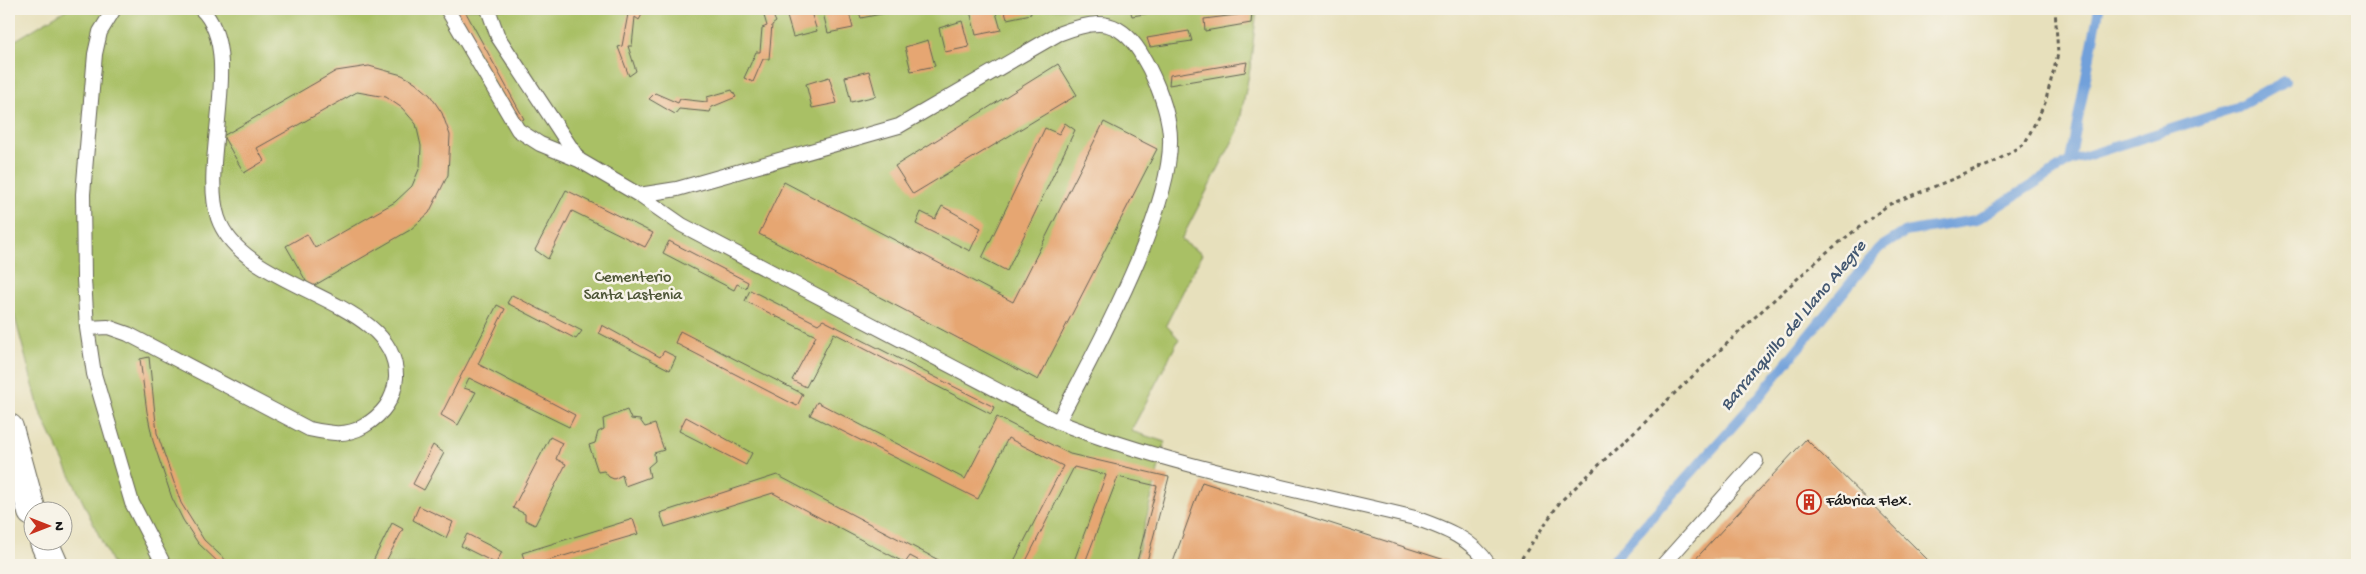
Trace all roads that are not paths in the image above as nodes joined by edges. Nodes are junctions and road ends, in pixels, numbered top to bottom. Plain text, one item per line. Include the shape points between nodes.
1 (114, 9) edge
2 (201, 9) edge
3 (448, 9) edge
4 (488, 9) edge
5 (579, 160) junction
6 (639, 195) junction
7 (87, 328) junction
8 (1058, 422) junction
9 (9, 428) edge
10 (1756, 462) dead end
11 (29, 502) edge
12 (48, 552) edge
13 (54, 565) edge
14 (164, 565) edge
15 (1489, 565) edge
16 (1663, 565) edge

1 - 7 lane via 100,32 94,64 83,194
2 - 7 lane via 218,35 221,58 213,196 219,220 230,239 245,253 290,282 357,317 377,332 392,350 396,368 395,390 376,419 358,430 334,435 309,429 128,334 108,327
3 - 5 lane via 518,130 540,144
4 - 5 lane via 498,37
5 - 6 lane
6 - 8 lane via 682,225
6 - 8 lane via 677,189 899,126 1058,34 1079,25 1099,22 1117,28 1132,40 1144,58 1162,101 1169,127 1169,158 1149,228 1117,308
7 - 14 lane via 94,374 132,503
8 - 15 lane via 1162,457 1415,518 1465,540 1481,552
9 - 11 street
10 - 16 lane
12 - 13 street

